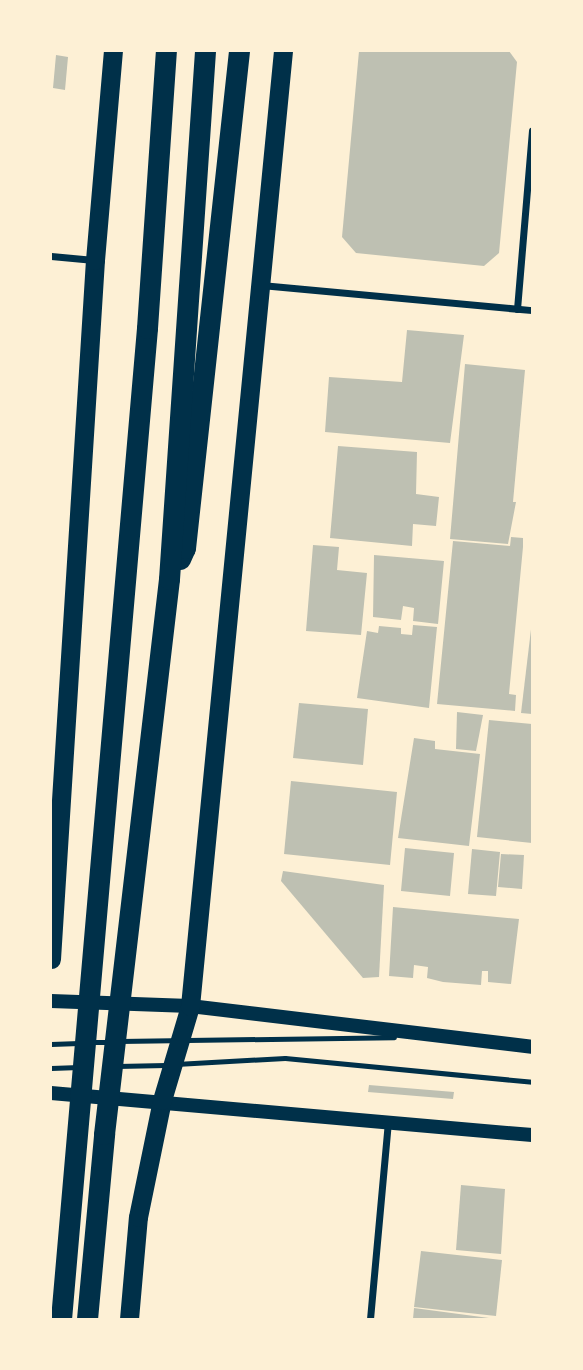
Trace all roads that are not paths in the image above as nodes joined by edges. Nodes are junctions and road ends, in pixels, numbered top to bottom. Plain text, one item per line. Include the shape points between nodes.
1 (113, 51) edge
2 (166, 51) edge
3 (205, 51) edge
4 (239, 51) edge
5 (283, 51) edge
6 (532, 131) edge
7 (51, 256) edge
8 (95, 260) junction
9 (260, 285) junction
10 (517, 309) junction
11 (532, 310) edge
12 (169, 579) junction
13 (51, 959) edge
14 (51, 1001) edge
15 (190, 1006) junction
16 (420, 1036) junction
17 (178, 1039) junction
18 (51, 1044) edge
19 (532, 1047) edge
20 (173, 1065) junction
21 (105, 1066) dead end
22 (91, 1067) dead end
23 (51, 1068) edge
24 (532, 1082) edge
25 (51, 1093) edge
26 (162, 1100) junction
27 (388, 1121) junction
28 (532, 1135) edge
29 (61, 1319) edge
30 (87, 1319) edge
31 (130, 1319) edge
32 (370, 1319) edge

1 - 8 highway
2 - 29 highway via 145,356
3 - 12 highway
4 - 12 highway via 185,548
5 - 9 highway
6 - 10 street
7 - 8 street
8 - 13 highway
9 - 10 street
9 - 15 highway
10 - 11 street
12 - 30 highway
14 - 15 main road
15 - 16 main road
15 - 17 highway
16 - 17 lane
16 - 19 main road
17 - 18 lane
17 - 20 highway
20 - 21 lane
20 - 24 lane via 285,1058
20 - 26 highway
22 - 23 lane
25 - 26 main road
26 - 27 main road
26 - 31 highway via 138,1217
27 - 28 main road
27 - 32 street

